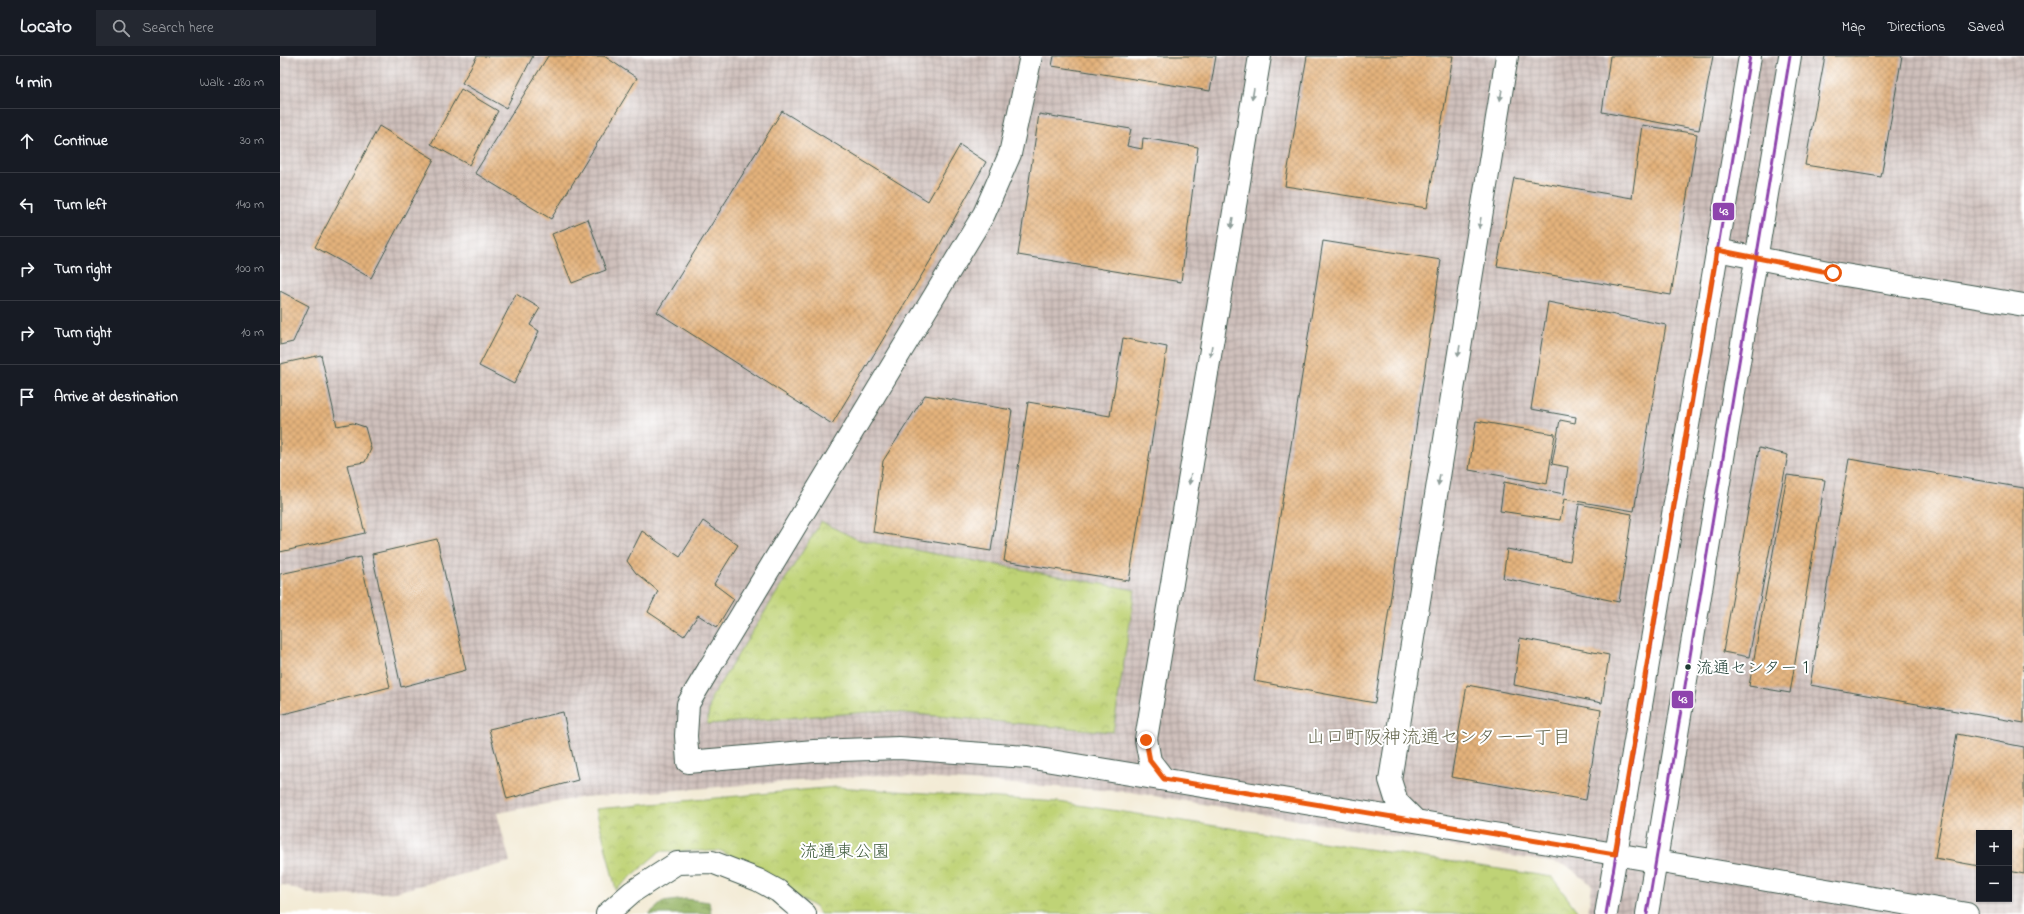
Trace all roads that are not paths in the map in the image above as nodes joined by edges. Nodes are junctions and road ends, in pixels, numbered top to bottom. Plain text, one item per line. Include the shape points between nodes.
1 (1031, 56) edge
2 (1260, 56) edge
3 (1507, 56) edge
4 (1750, 56) edge
5 (1790, 56) edge
6 (1717, 250) junction
7 (1756, 258) junction
8 (2024, 305) edge
9 (1164, 779) junction
10 (1416, 820) junction
11 (1615, 854) junction
12 (1655, 861) junction
13 (607, 914) edge
14 (805, 914) edge
15 (1606, 914) edge
16 (1647, 914) edge
17 (1967, 914) edge

1 - 9 street via 1010,154 984,214 688,704 688,762 814,751 899,748 1026,757
2 -> 9 street via 1146,740 1150,761
3 -> 10 street via 1390,780 1397,802
4 - 6 street
5 - 7 street
6 - 7 street
6 - 11 street
7 - 8 street
7 - 12 street
9 - 10 street
10 - 11 street
11 - 12 street
11 - 15 street
12 - 16 street
12 - 17 street
13 - 14 street via 632,892 677,863 712,862 758,880 778,891

